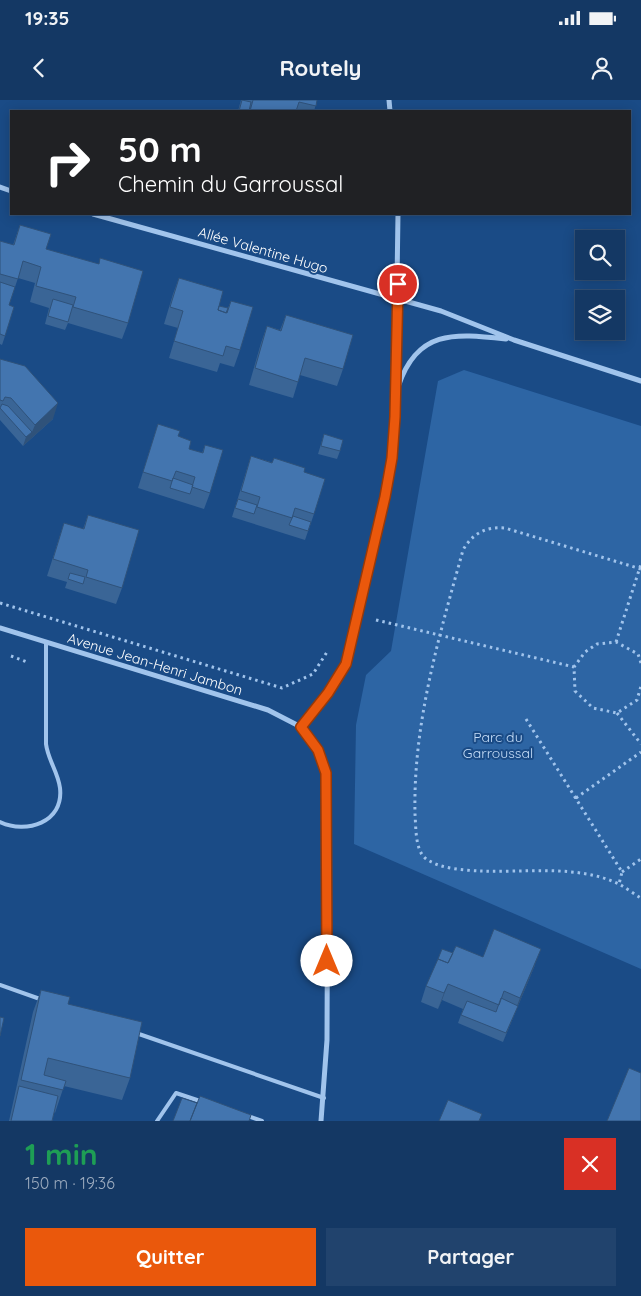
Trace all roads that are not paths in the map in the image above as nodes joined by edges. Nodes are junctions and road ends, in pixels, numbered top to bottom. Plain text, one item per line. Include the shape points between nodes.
1 (97, 215) edge
2 (398, 215) edge
3 (397, 300) junction
4 (514, 340) junction
5 (641, 381) edge
6 (396, 393) junction
7 (0, 628) edge
8 (46, 642) junction
9 (301, 727) junction
10 (0, 822) edge
11 (0, 985) edge
12 (45, 1001) edge
13 (127, 1030) edge
14 (324, 1098) junction
15 (205, 1102) edge
16 (243, 1115) edge
17 (157, 1121) edge
18 (262, 1121) edge
19 (321, 1121) edge

1 - 3 street, Allée Valentine Hugo
2 - 3 street
3 - 4 street, Allée Valentine Hugo via 441,311
3 - 6 street
4 - 5 street
4 - 6 street via 468,335 435,340 412,356
6 - 9 street via 392,458 349,652 340,676
7 - 8 street, Avenue Jean-Henri Jambon
8 - 9 street, Avenue Jean-Henri Jambon via 268,710
8 - 10 lane via 46,744 59,780 60,798 52,814 39,824 18,828
9 - 14 street via 322,760 328,788
11 - 12 lane
13 - 14 lane
14 - 19 street
15 - 17 lane via 176,1093
16 - 18 lane

